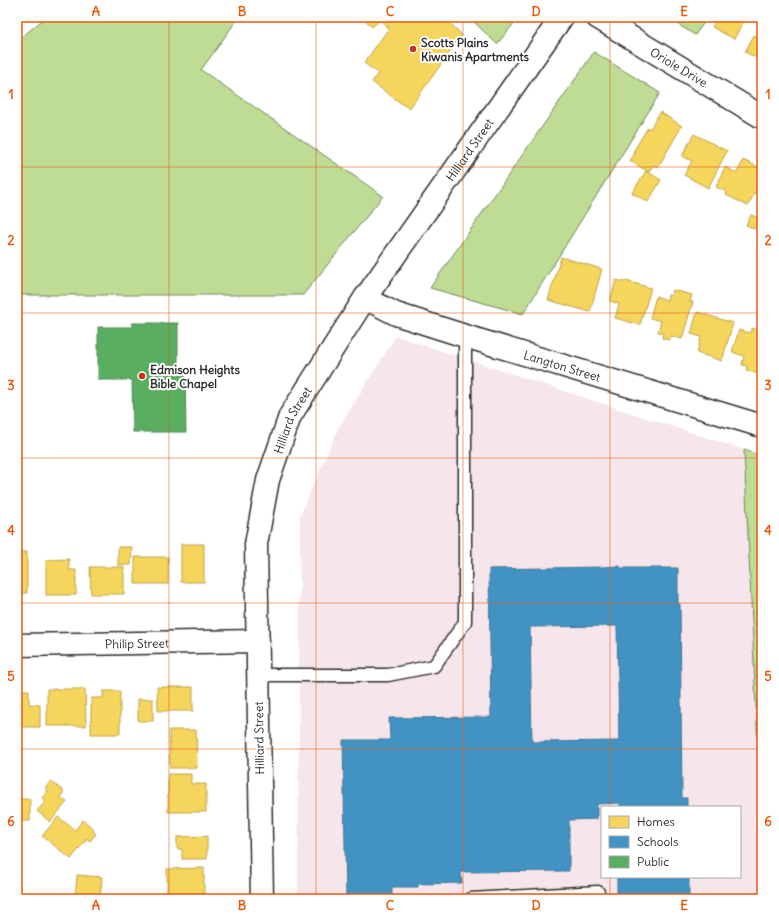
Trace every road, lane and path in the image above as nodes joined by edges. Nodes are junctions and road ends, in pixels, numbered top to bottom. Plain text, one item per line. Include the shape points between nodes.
1 (562, 17) edge
2 (597, 17) edge
3 (762, 117) edge
4 (365, 298) junction
5 (465, 336) junction
6 (762, 426) edge
7 (258, 641) junction
8 (17, 645) edge
9 (258, 675) junction
10 (262, 899) edge
11 (471, 899) edge
12 (597, 899) edge

1 - 4 street, Hilliard Street
2 - 3 street, Oriole Drive
4 - 5 street, Langton Street via 396,314
4 - 7 street, Hilliard Street via 290,416 268,480 256,544
5 - 6 street, Langton Street
5 - 9 lane via 465,622 434,666 388,675
7 - 8 street, Philip Street
7 - 9 street, Hilliard Street
9 - 10 street, Hilliard Street
11 - 12 lane via 598,892

